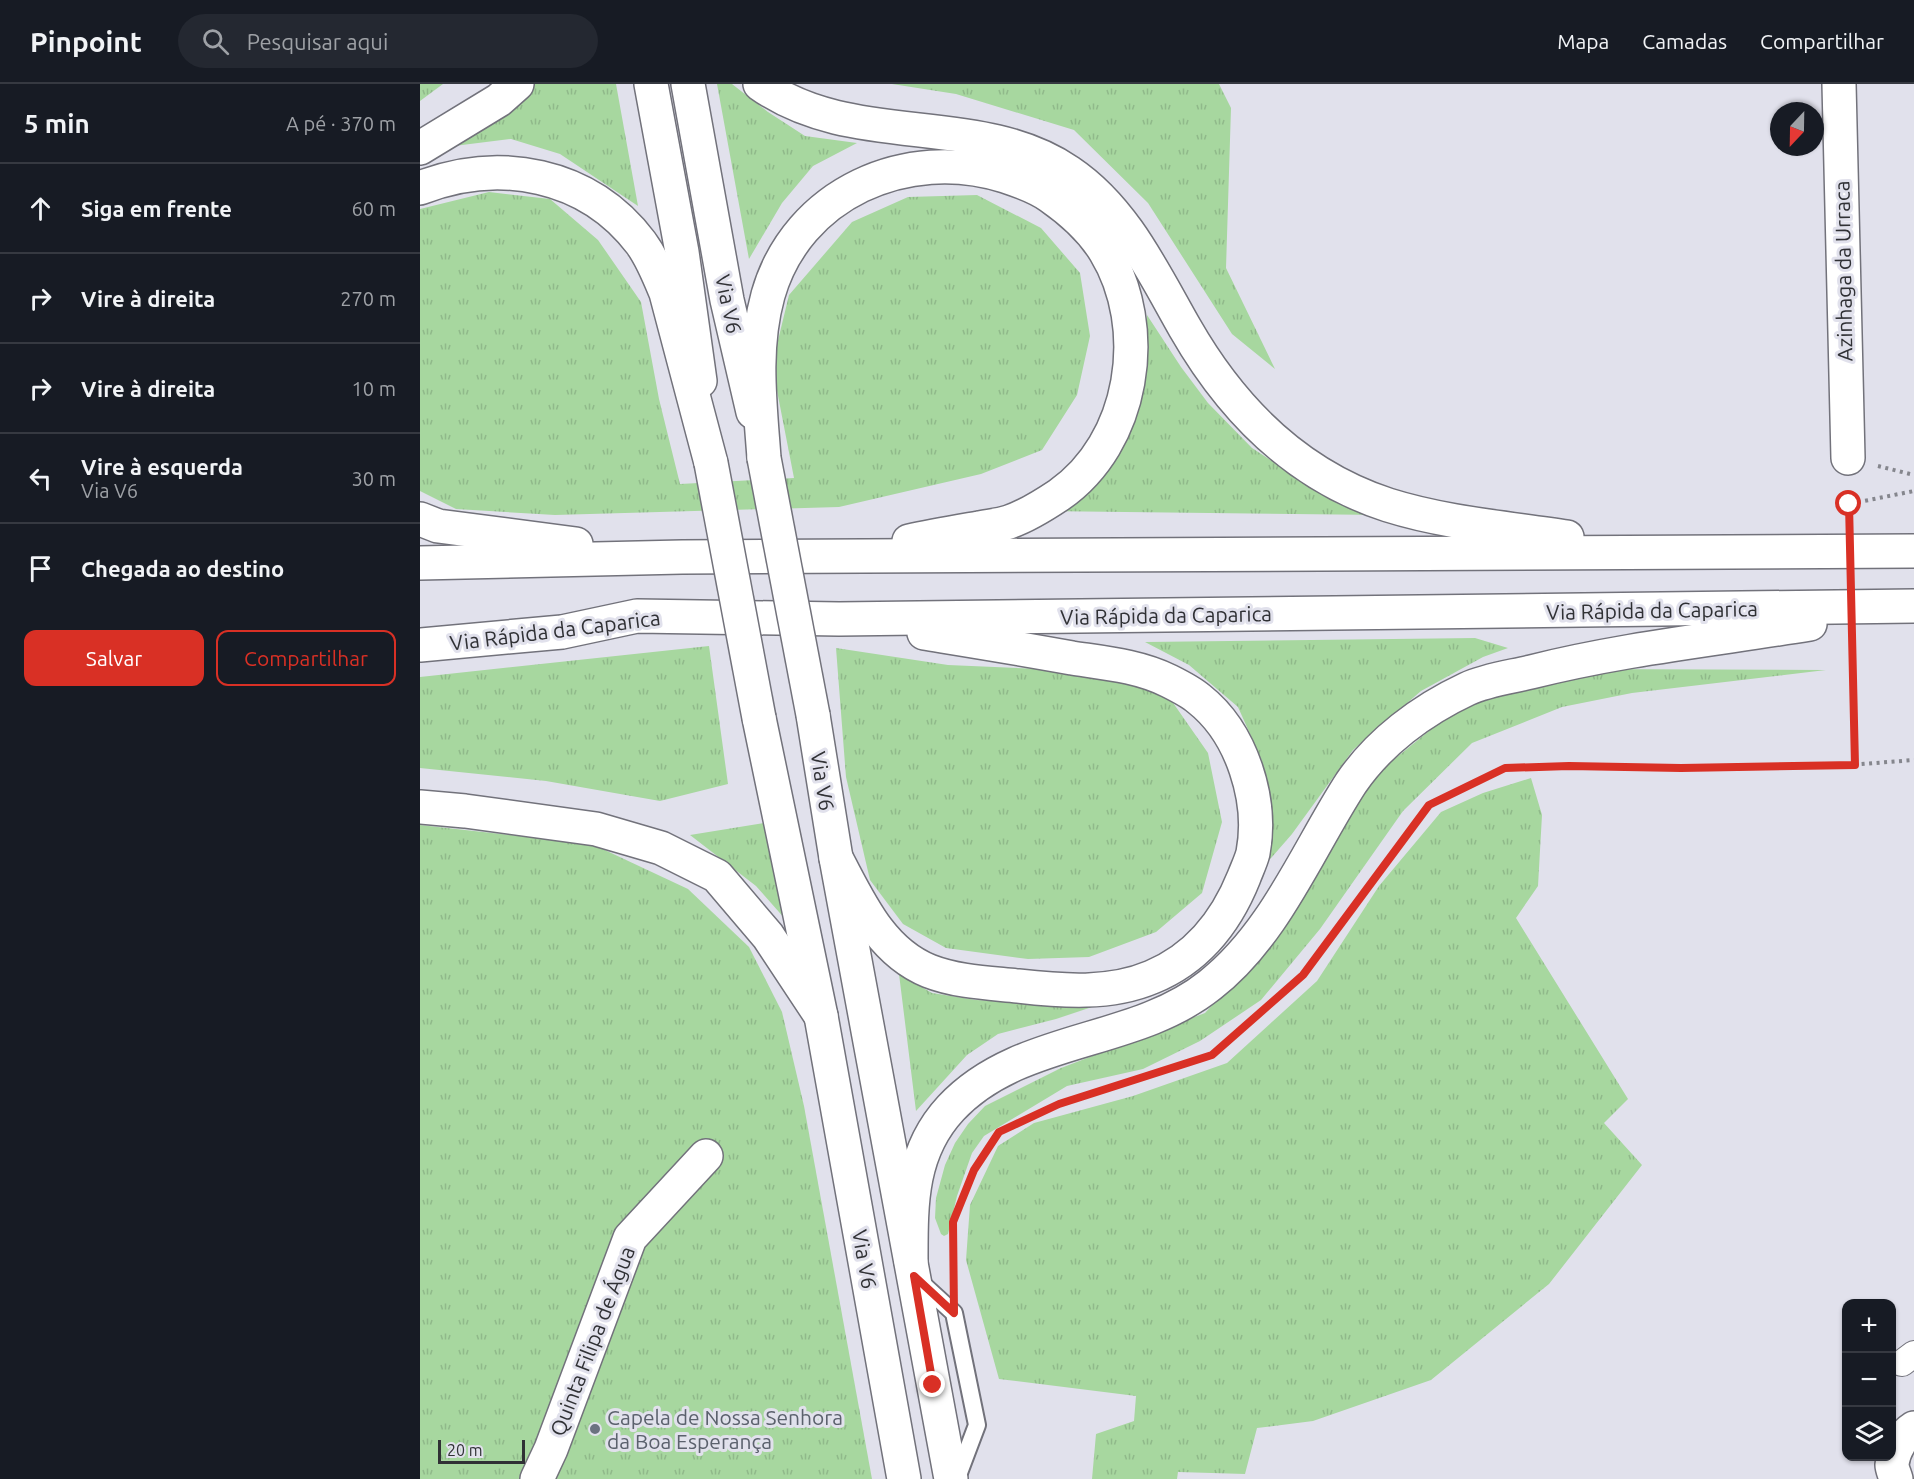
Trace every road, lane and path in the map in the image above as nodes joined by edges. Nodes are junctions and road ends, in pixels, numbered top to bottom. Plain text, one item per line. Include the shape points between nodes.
1 (517, 84) edge
2 (651, 84) edge
3 (688, 84) edge
4 (760, 84) edge
5 (1839, 84) edge
6 (420, 148) edge
7 (420, 188) edge
8 (764, 458) junction
9 (1848, 458) joint
10 (711, 463) junction
11 (1914, 475) edge
12 (1914, 491) edge
13 (420, 519) edge
14 (1914, 551) edge
15 (1664, 553) junction
16 (830, 556) junction
17 (682, 557) junction
18 (420, 563) edge
19 (1914, 607) edge
20 (839, 619) junction
21 (420, 645) edge
22 (1914, 760) edge
23 (1855, 765) junction
24 (420, 807) edge
25 (836, 858) junction
26 (821, 1016) junction
27 (706, 1156) dead end
28 (912, 1268) junction
29 (954, 1313) junction
30 (1914, 1428) edge
31 (537, 1479) edge
32 (904, 1479) edge
33 (951, 1479) edge
34 (956, 1479) edge
35 (1896, 1479) edge

1 - 6 main road via 500,100
2 - 10 main road, Via V6 via 682,252
3 - 8 main road, Via V6 via 727,300
4 - 15 main road via 775,95 835,117 1015,146 1068,171 1114,213 1200,353 1239,407 1288,453 1338,483 1388,505 1428,515
5 - 9 main road, Azinhaga da Urraca
7 - 10 main road via 468,174 522,173 578,191 626,226 655,266 666,293
8 - 16 main road via 758,352 768,295 787,250 801,232 816,216 857,187 917,168 963,166 994,173 1050,196 1090,232 1105,252 1129,318 1131,365 1121,412 1096,458 1081,475 1037,509 1010,522
8 - 25 main road, Via V6, bridge
9 - 11 path
10 - 26 main road, Via V6, bridge
12 - 23 path, bridge via 1849,504
13 - 17 main road via 438,526
14 - 15 main road
15 - 16 main road
16 - 17 main road
17 - 18 main road
19 - 20 main road, Via Rápida da Caparica
19 - 28 main road via 1573,661 1469,688 1421,714 1383,746 1353,781 1267,924 1236,962 1209,986 1171,1010 1133,1026 1020,1061 971,1089 951,1108 937,1125 919,1163 911,1201
20 - 21 main road, Via Rápida da Caparica via 637,616 561,632
20 - 25 main road via 1129,666 1168,680 1199,699 1224,725 1251,788 1255,822 1253,855 1217,928 1188,956 1151,977 1105,990 1053,990 968,980 930,971 885,941 863,910
22 - 23 path
23 - 29 path via 1505,768 1429,805 1303,975 1212,1055 1059,1104 999,1132 974,1170 953,1222
24 - 26 main road via 596,829 661,848 717,876 768,936
25 - 28 main road, Via V6
26 - 32 main road, Via V6
27 - 31 main road, Quinta Filipa de Água via 630,1238
28 - 29 lane
28 - 33 main road, Via V6
29 - 34 lane via 977,1425
30 - 35 main road via 1898,1446 1892,1464

